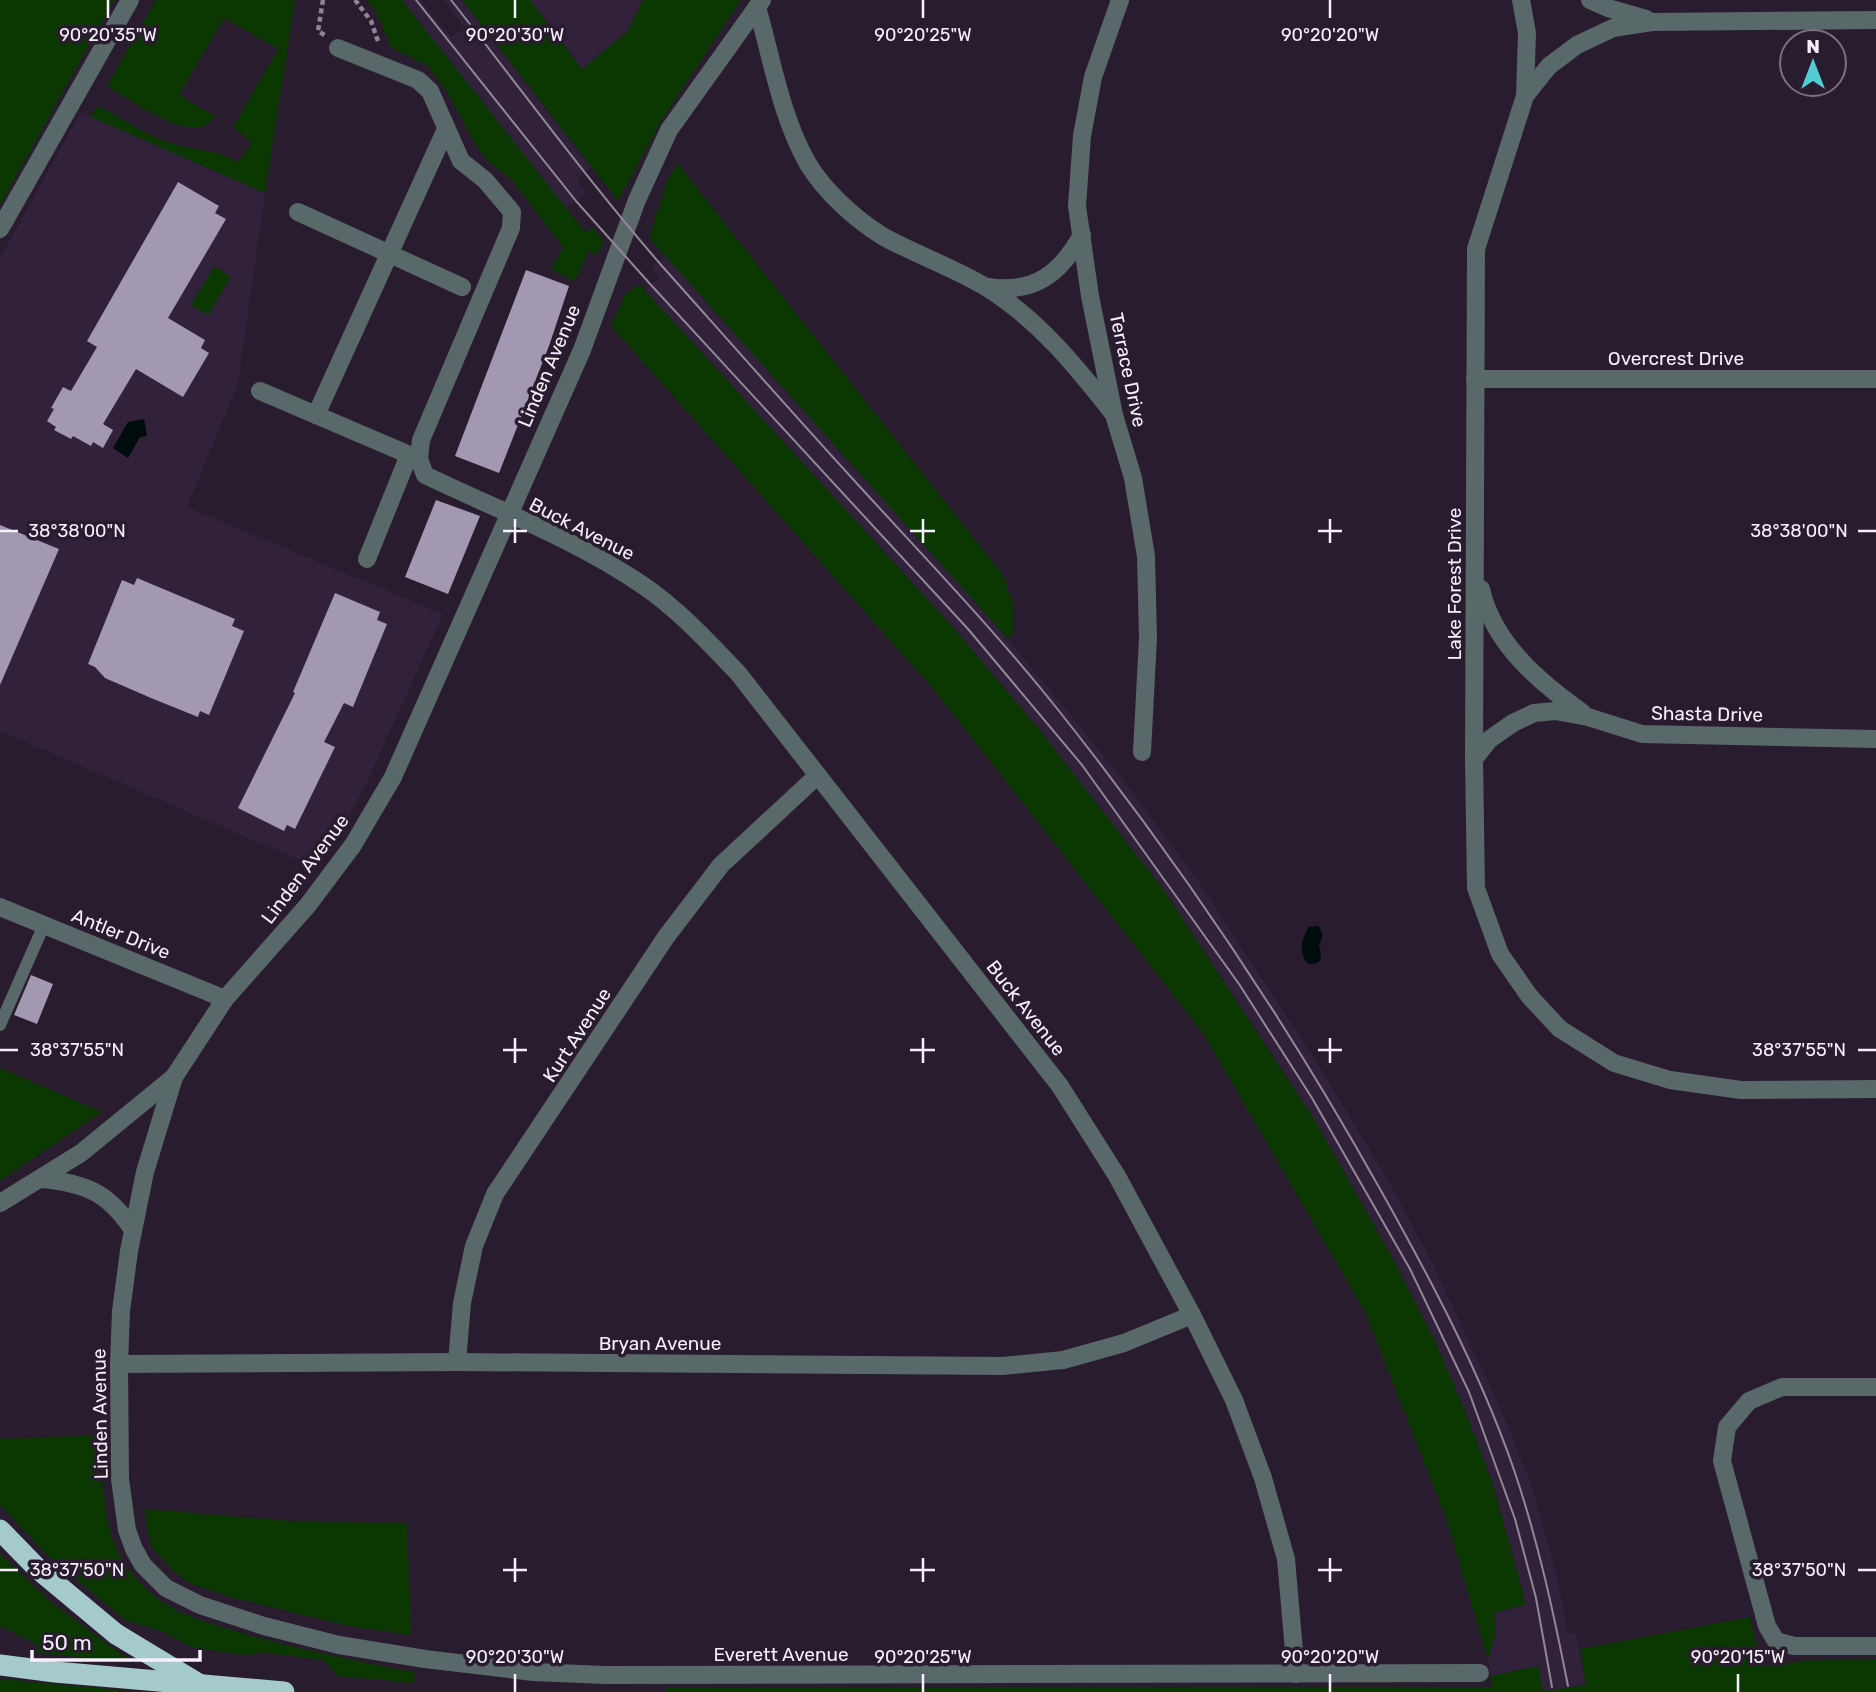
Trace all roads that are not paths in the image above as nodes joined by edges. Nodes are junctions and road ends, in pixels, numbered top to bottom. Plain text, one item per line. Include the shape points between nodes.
1 (130, 0) edge
2 (1120, 0) edge
3 (1521, 0) edge
4 (1590, 0) edge
5 (760, 4) edge
6 (1876, 20) edge
7 (1652, 22) junction
8 (338, 48) dead end
9 (1525, 96) junction
10 (446, 129) junction
11 (298, 212) dead end
12 (0, 229) edge
13 (1082, 235) junction
14 (389, 254) junction
15 (985, 286) junction
16 (462, 287) dead end
17 (1475, 379) junction
18 (1876, 379) edge
19 (260, 391) dead end
20 (316, 415) junction
21 (1114, 415) junction
22 (414, 457) junction
23 (507, 514) junction
24 (368, 559) dead end
25 (1475, 559) junction
26 (1588, 717) junction
27 (1876, 739) edge
28 (1142, 752) dead end
29 (1474, 760) junction
30 (817, 776) junction
31 (0, 907) edge
32 (44, 925) junction
33 (225, 999) junction
34 (0, 1025) edge
35 (174, 1077) junction
36 (1876, 1089) edge
37 (41, 1179) junction
38 (0, 1203) edge
39 (133, 1230) junction
40 (1192, 1315) junction
41 (457, 1362) junction
42 (119, 1364) junction
43 (1876, 1387) edge
44 (0, 1530) edge
45 (127, 1530) joint
46 (1876, 1646) edge
47 (0, 1665) edge
48 (1480, 1673) dead end
49 (1296, 1674) junction
50 (212, 1692) edge
51 (284, 1692) edge

1 - 12 street
2 - 13 street, Terrace Drive via 1093,77 1082,136 1077,205
3 - 9 street, Lake Forest Drive via 1527,33
4 - 7 street
5 - 15 street via 790,126 809,165 839,202 883,236
5 - 23 street, Linden Avenue via 669,130 637,200 582,349
6 - 7 street
7 - 9 street via 1613,28 1577,46 1549,66
8 - 10 street via 418,80 430,91
9 - 17 street, Lake Forest Drive via 1476,249
10 - 14 street
10 - 22 street via 461,161 505,201 512,212 511,228
11 - 14 street
13 - 15 street via 1059,268 1033,285 1006,290
13 - 21 street, Terrace Drive
14 - 16 street
14 - 20 street
15 - 21 street via 1028,317 1075,365
17 - 18 street, Overcrest Drive
17 - 25 street, Lake Forest Drive
19 - 20 street
20 - 22 street
21 - 28 street, Terrace Drive via 1133,478 1146,556
22 - 23 street, Buck Avenue via 425,475
22 - 24 street
23 - 30 street, Buck Avenue via 591,553 687,620 738,673
23 - 33 street, Linden Avenue via 393,777 353,845 308,905
25 - 26 street via 1484,604 1500,636 1549,689
25 - 29 street, Lake Forest Drive
26 - 27 street, Shasta Drive via 1642,734
26 - 29 street, Shasta Drive via 1555,711 1534,713 1490,738
29 - 36 street, Lake Forest Drive via 1476,888 1500,954 1560,1029 1614,1063 1670,1080 1741,1090
30 - 40 street, Buck Avenue via 1060,1086 1117,1176
30 - 41 street, Kurt Avenue via 721,864 666,937 495,1194 474,1246 462,1303
31 - 32 street, Antler Drive
32 - 33 street, Antler Drive
32 - 34 lane
33 - 35 street, Linden Avenue
35 - 37 street
35 - 39 street, Linden Avenue
37 - 38 street
37 - 39 street via 93,1189 114,1205
39 - 42 street, Linden Avenue via 121,1311
40 - 41 street, Bryan Avenue via 1124,1343 1063,1360 1003,1366
40 - 49 street, Buck Avenue via 1234,1400 1264,1478 1286,1559
41 - 42 street, Bryan Avenue
42 - 45 street, Linden Avenue via 120,1479
43 - 46 street via 1782,1387 1749,1401 1727,1427 1722,1461 1776,1642
44 - 50 highway, bridge via 38,1569 116,1634
45 - 49 street, Everett Avenue via 143,1566 166,1588 200,1605 339,1645 425,1659 605,1675
47 - 51 highway
48 - 49 street, Everett Avenue

